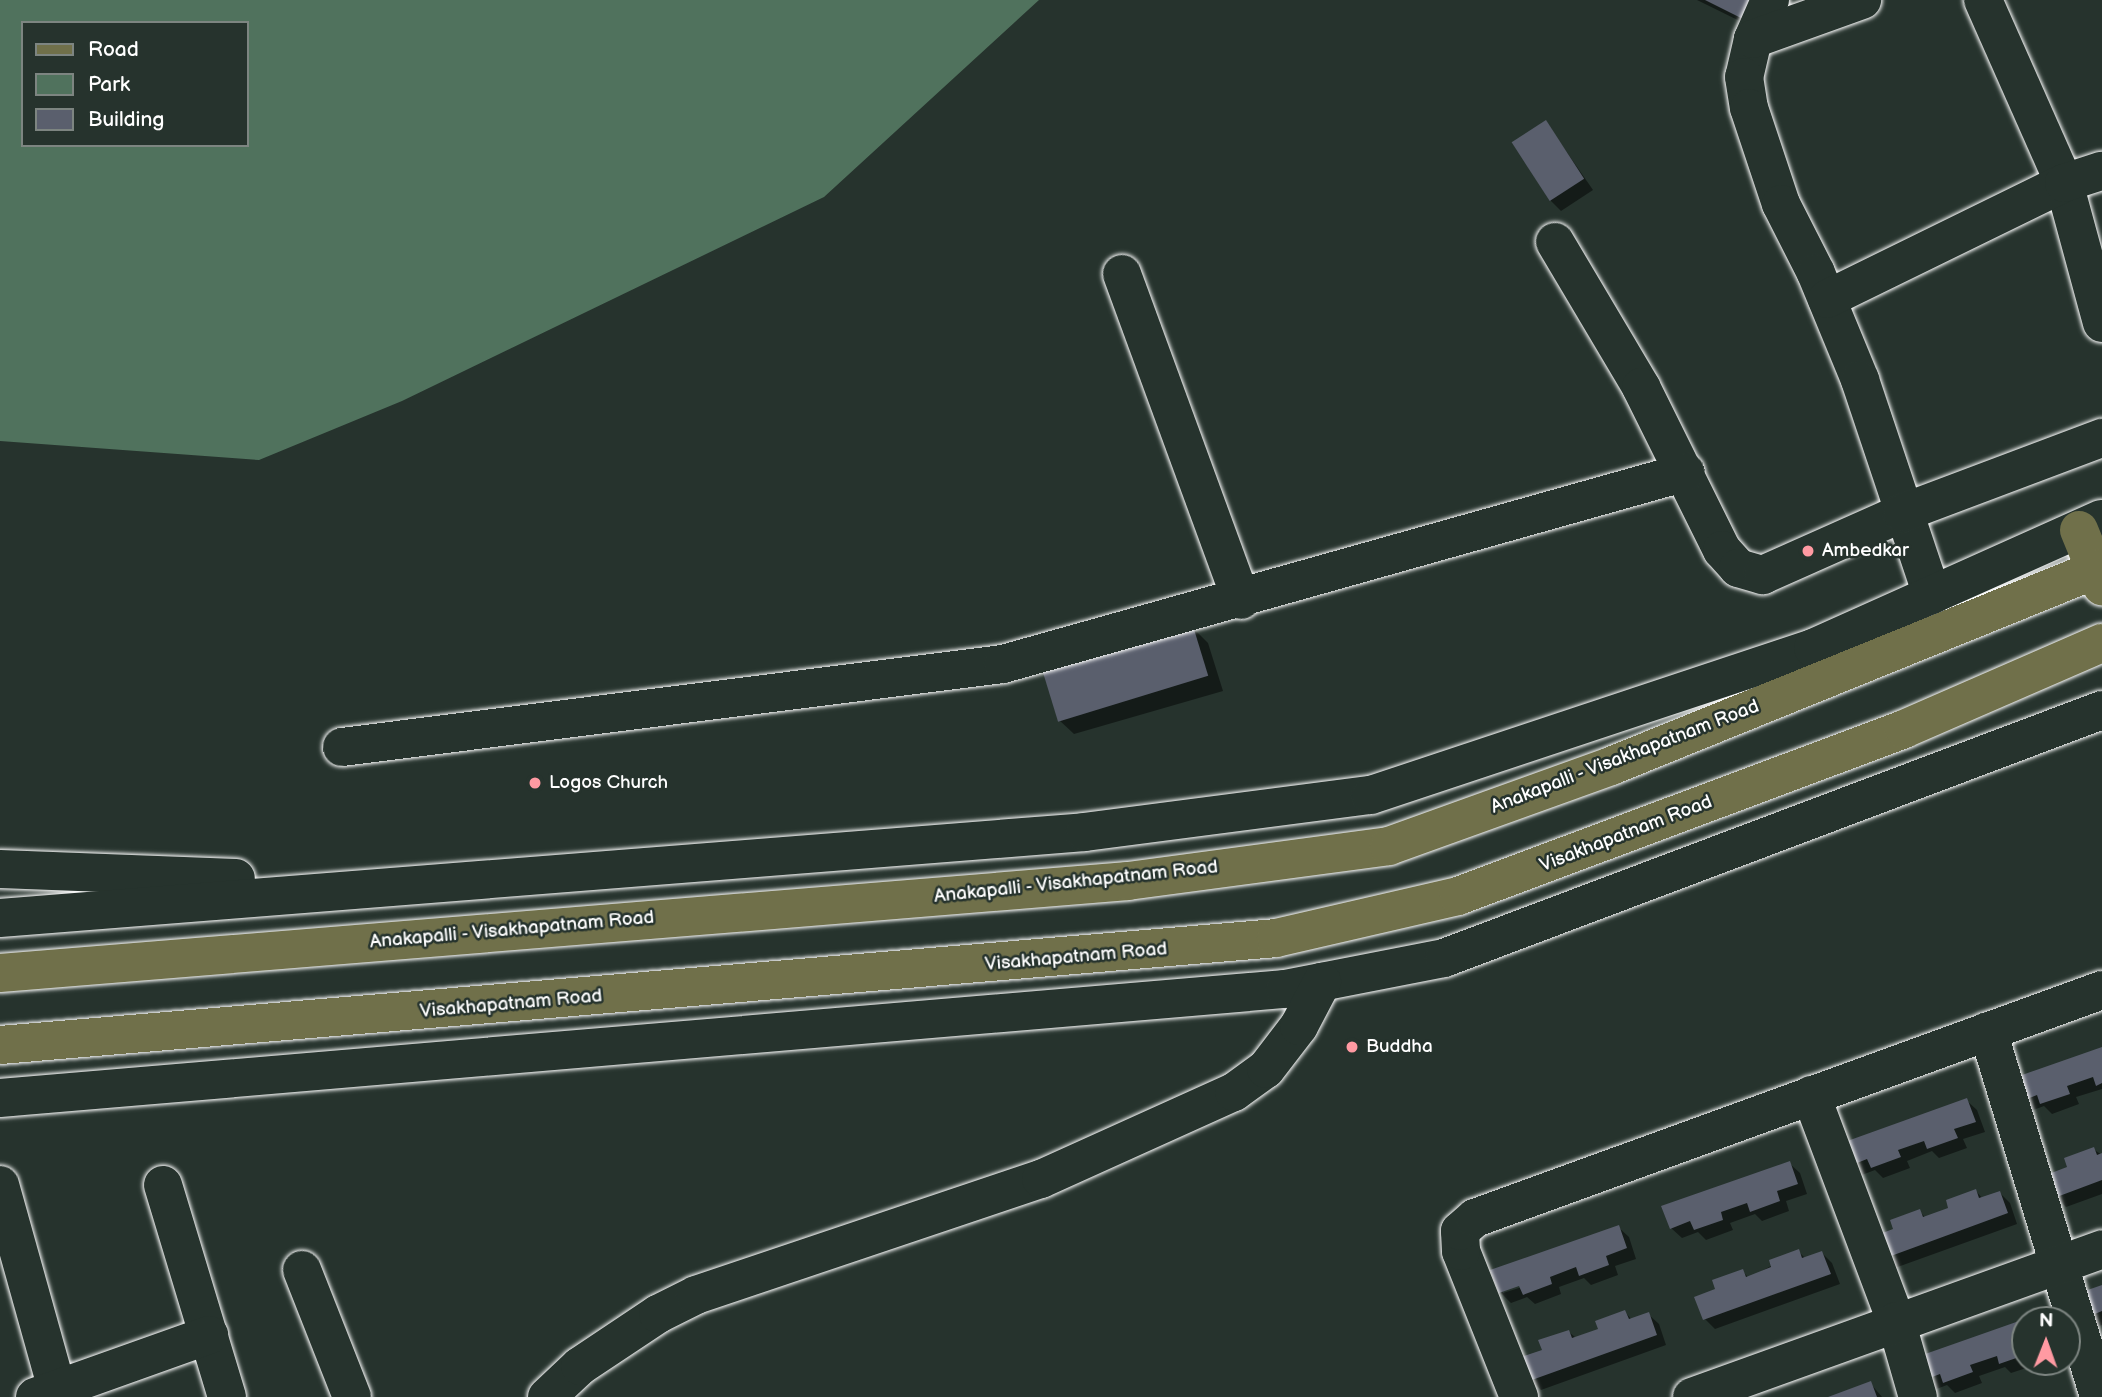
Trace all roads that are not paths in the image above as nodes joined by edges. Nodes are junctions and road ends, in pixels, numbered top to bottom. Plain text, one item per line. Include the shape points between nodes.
1 (1770, 0) edge
2 (1862, 0) edge
3 (1983, 0) edge
4 (1753, 39) junction
5 (2102, 171) edge
6 (2064, 183) junction
7 (1555, 242) dead end
8 (1122, 274) dead end
9 (1827, 299) junction
10 (2102, 323) edge
11 (2102, 438) edge
12 (1686, 472) junction
13 (1902, 513) junction
14 (2090, 525) edge
15 (2100, 574) edge
16 (1932, 595) junction
17 (1241, 600) junction
18 (2102, 643) edge
19 (2102, 710) edge
20 (2061, 725) junction
21 (2102, 744) edge
22 (342, 747) dead end
23 (0, 869) edge
24 (350, 890) junction
25 (0, 918) edge
26 (0, 973) edge
27 (1322, 982) junction
28 (2102, 990) edge
29 (1988, 1031) junction
30 (0, 1045) edge
31 (1811, 1095) junction
32 (0, 1098) edge
33 (0, 1185) edge
34 (163, 1185) dead end
35 (2102, 1248) edge
36 (2057, 1265) junction
37 (302, 1270) dead end
38 (1896, 1321) junction
39 (209, 1335) junction
40 (1712, 1393) edge
41 (50, 1395) edge
42 (227, 1397) edge
43 (352, 1397) edge
44 (547, 1397) edge
45 (1519, 1397) edge
46 (1918, 1397) edge
47 (2099, 1397) edge

1 - 4 street
2 - 4 street
3 - 6 street
4 - 9 street via 1744,77 1749,108 1781,204
5 - 6 street
6 - 9 street
6 - 10 street
7 - 12 street
8 - 17 street
9 - 13 street via 1860,380
11 - 13 street
12 - 13 street via 1721,550 1738,568 1763,575
12 - 17 street
13 - 16 street
14 - 15 main road
14 - 16 street
15 - 26 main road, Anakapalli - Visakhapatnam Road via 1611,766 1389,845 1128,880
16 - 24 street via 1813,648 1371,795 1085,832
17 - 22 street via 1003,664
18 - 30 main road, Visakhapatnam Road via 1904,730 1458,897 1276,938
19 - 20 street
20 - 21 street
20 - 27 street via 1444,958
23 - 24 street via 291,881
24 - 25 street
27 - 32 street via 1272,990
27 - 44 street via 1299,1026 1266,1069 1234,1092 1041,1179 696,1295 591,1358
28 - 29 street
29 - 31 street
29 - 36 street
31 - 38 street
31 - 45 street via 1475,1217 1460,1231 1461,1251
33 - 41 street
34 - 39 street
35 - 36 street
36 - 38 street
36 - 47 street
37 - 43 street
38 - 40 street
38 - 46 street
39 - 41 street
39 - 42 street

